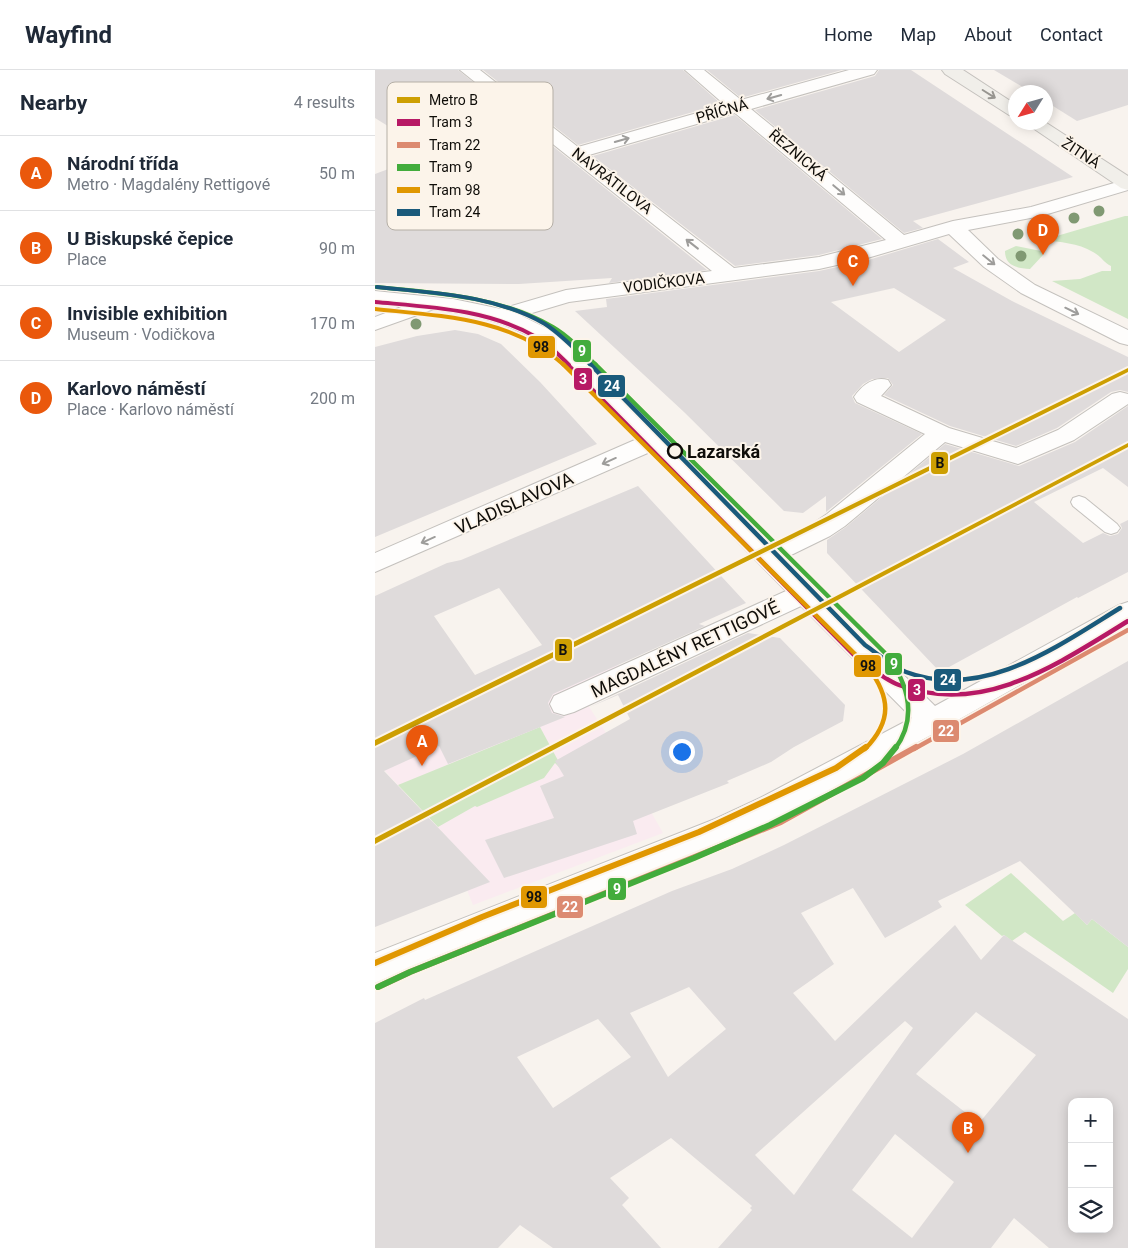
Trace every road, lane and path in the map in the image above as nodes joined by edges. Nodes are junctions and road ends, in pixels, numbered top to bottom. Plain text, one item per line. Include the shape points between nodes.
1 (469, 70) edge
2 (694, 70) edge
3 (868, 70) edge
4 (951, 70) edge
5 (484, 82) edge
6 (739, 107) junction
7 (1008, 107) edge
8 (1045, 130) edge
9 (553, 135) edge
10 (576, 153) junction
11 (1128, 184) edge
12 (953, 227) junction
13 (900, 242) junction
14 (730, 275) junction
15 (375, 297) edge
16 (432, 304) junction
17 (501, 316) junction
18 (375, 324) edge
19 (1128, 338) edge
20 (880, 385) dead end
21 (1121, 399) dead end
22 (941, 433) junction
23 (653, 441) junction
24 (1079, 502) dead end
25 (1111, 528) dead end
26 (768, 556) junction
27 (375, 563) edge
28 (805, 593) junction
29 (1128, 612) edge
30 (564, 704) dead end
31 (932, 721) junction
32 (375, 968) edge

1 - 5 street, NAVRÁTILOVA
2 - 6 street, ŘEZNICKÁ
3 -> 6 street, PŘÍČNÁ
4 -> 7 main road
10 -> 6 street, PŘÍČNÁ
6 -> 13 street, ŘEZNICKÁ
8 - 11 main road, ŽITNÁ
9 - 10 street, NAVRÁTILOVA
14 -> 10 street, NAVRÁTILOVA
11 - 12 street, VODIČKOVA via 1034,212
12 - 13 street, VODIČKOVA
12 -> 19 street via 991,263 1028,289
13 - 14 street, VODIČKOVA via 819,263
14 - 17 street, VODIČKOVA via 566,296
15 - 16 street, VODIČKOVA
16 - 17 street, VODIČKOVA
16 - 18 street
17 - 23 street via 530,328 559,348
20 - 22 street via 865,397
21 - 22 street via 1066,435 1018,456
22 - 26 street via 836,520
23 - 26 street
23 -> 27 street, VLADISLAVOVA
24 - 25 lane
26 - 28 street
28 - 30 street, MAGDALÉNY RETTIGOVÉ
28 - 31 street
29 - 31 street
31 - 32 street via 726,828

